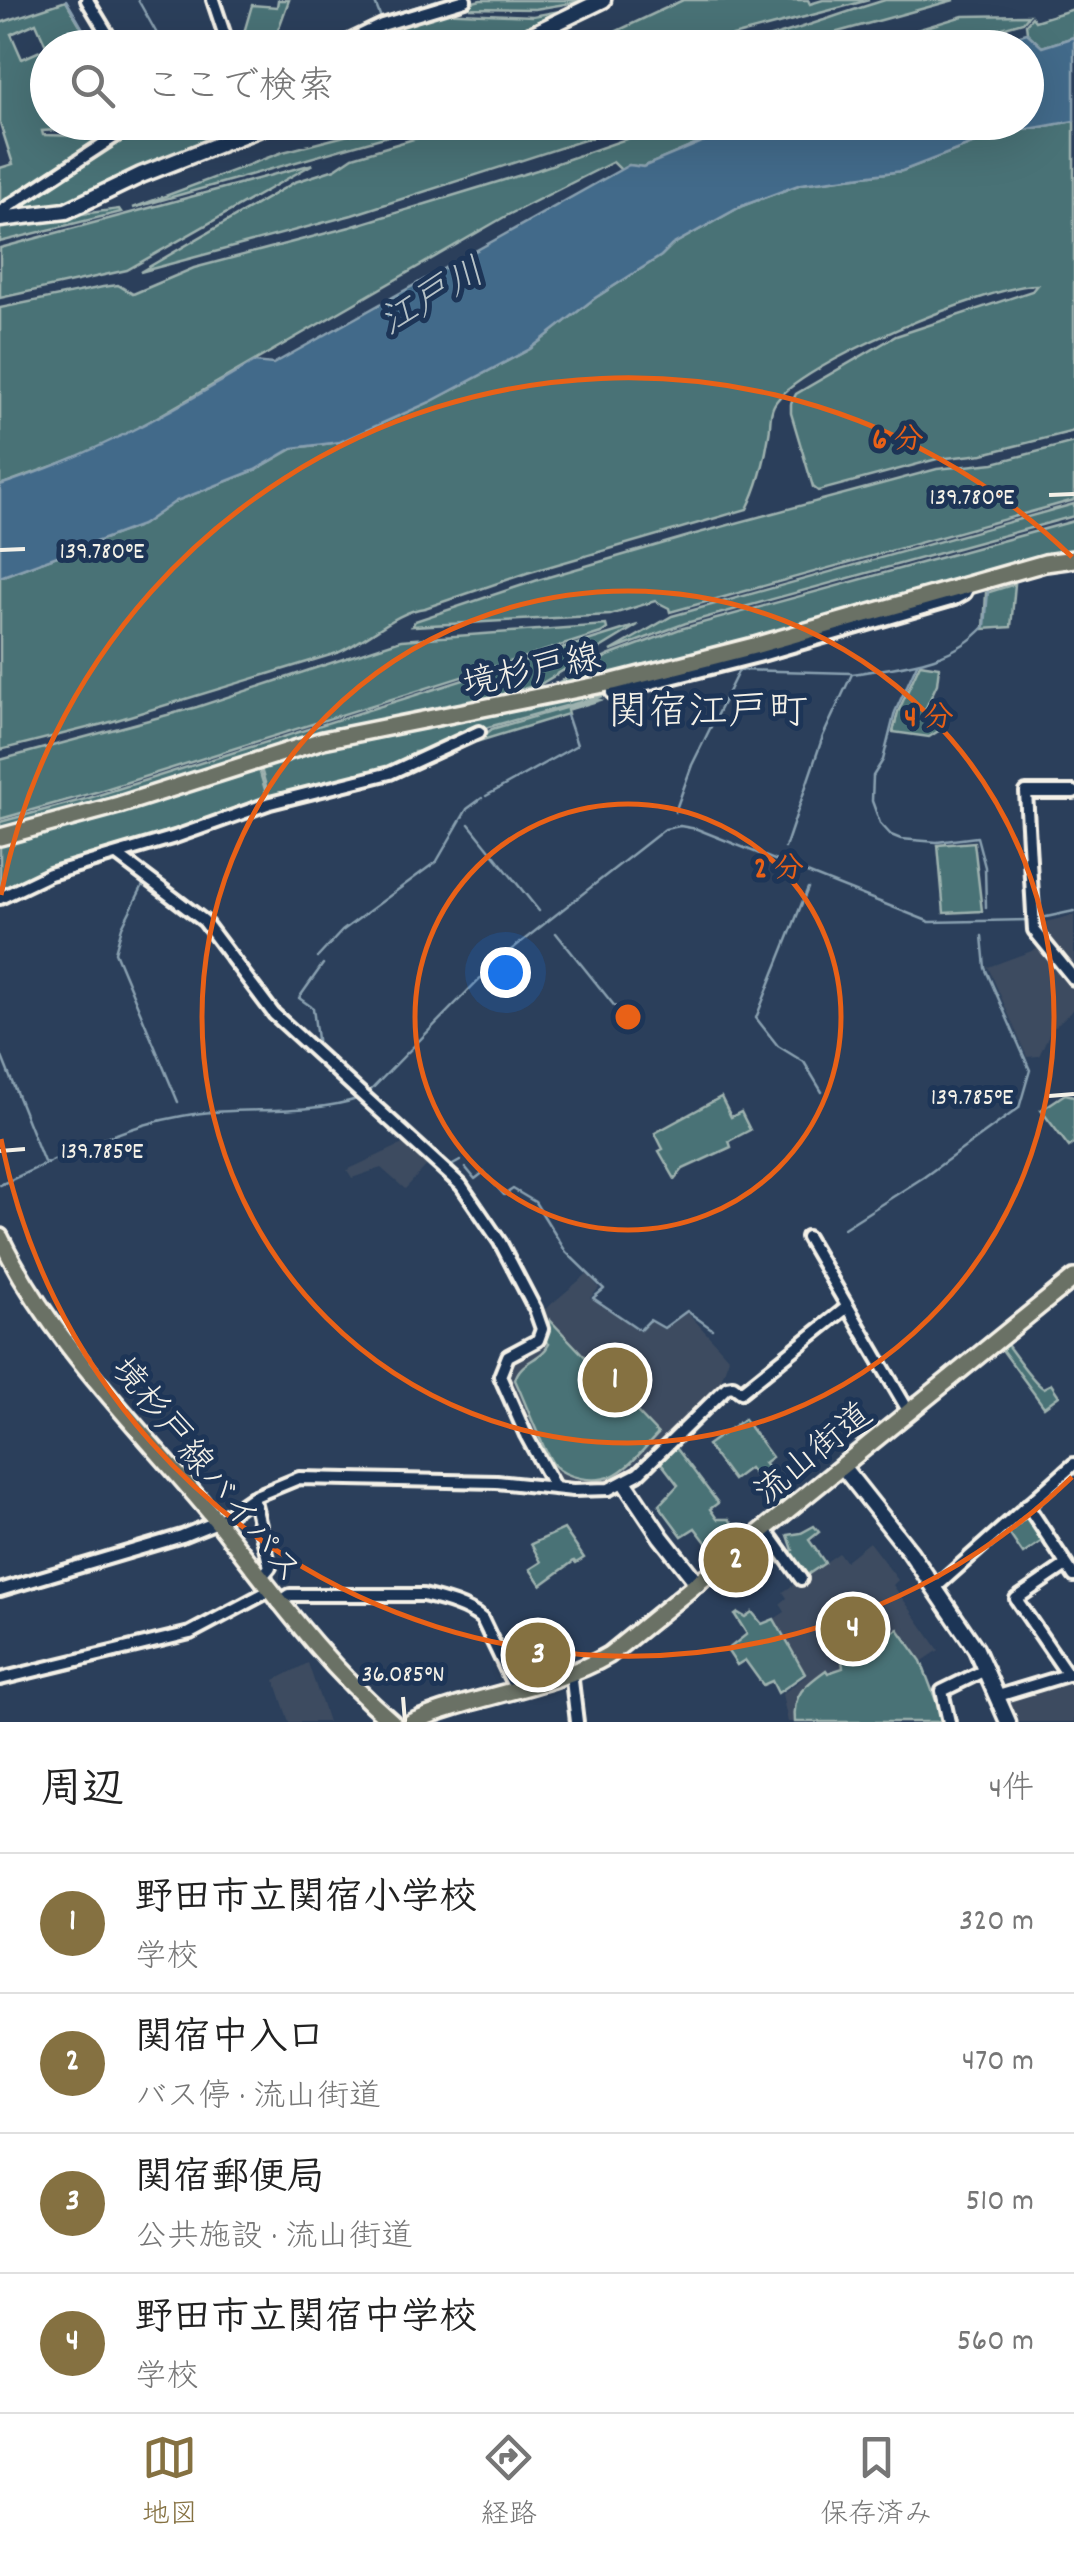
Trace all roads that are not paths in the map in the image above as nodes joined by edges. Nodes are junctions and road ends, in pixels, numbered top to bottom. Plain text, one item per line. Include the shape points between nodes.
1 (88, 0) edge
2 (213, 0) edge
3 (465, 0) edge
4 (603, 0) edge
5 (106, 30) edge
6 (218, 30) edge
7 (372, 30) edge
8 (541, 30) edge
9 (110, 140) edge
10 (230, 140) edge
11 (0, 212) edge
12 (0, 220) edge
13 (1074, 559) edge
14 (970, 584) junction
15 (612, 692) dead end
16 (479, 732) dead end
17 (1074, 792) edge
18 (0, 838) edge
19 (118, 856) junction
20 (0, 898) edge
21 (1074, 980) edge
22 (0, 1237) edge
23 (807, 1237) dead end
24 (1074, 1278) edge
25 (846, 1308) junction
26 (909, 1412) junction
27 (1074, 1464) edge
28 (842, 1466) junction
29 (625, 1483) junction
30 (554, 1488) junction
31 (253, 1497) junction
32 (1027, 1505) junction
33 (217, 1522) junction
34 (765, 1530) junction
35 (1066, 1565) junction
36 (1074, 1576) edge
37 (801, 1579) dead end
38 (698, 1584) junction
39 (935, 1588) junction
40 (0, 1590) edge
41 (269, 1591) junction
42 (987, 1669) junction
43 (571, 1672) junction
44 (1071, 1674) edge
45 (0, 1679) edge
46 (515, 1688) junction
47 (998, 1696) junction
48 (1006, 1721) edge
49 (392, 1722) edge
50 (412, 1722) edge
51 (577, 1722) edge
52 (949, 1722) edge

1 - 5 street
2 - 6 street
3 - 7 street
4 - 8 street
9 - 11 street
10 - 12 street via 66,212
13 - 14 main road, 境杉戸線
14 - 15 street via 965,593 923,608
14 - 18 main road, 境杉戸線 via 613,682 322,740
16 - 19 street via 390,773 270,802
17 - 21 street via 1026,792 1032,919
19 - 20 street via 50,874
19 - 30 street via 204,921 274,1014 461,1185 500,1242 541,1324 540,1337 508,1356 500,1376
22 - 33 main road, 境杉戸線バイパス via 46,1316
23 - 25 street
24 - 26 main road, 流山街道
25 - 26 street
25 - 29 street via 741,1392 728,1387
26 - 28 main road, 流山街道
27 - 32 street
28 - 34 main road, 流山街道
28 - 39 street
29 - 30 street via 596,1491
29 - 38 street
30 - 31 street via 300,1478
31 - 33 street
31 - 41 street via 270,1567
32 - 35 street
32 - 39 street
33 - 40 street
33 - 41 main road, 境杉戸線バイパス
34 - 37 street
34 - 38 main road, 流山街道
35 - 36 street
35 - 44 street via 1016,1599
38 - 43 main road, 流山街道 via 620,1647
39 - 42 street
41 - 45 street via 190,1634
41 - 46 street via 423,1595 476,1613
41 - 49 main road, 境杉戸線バイパス via 353,1688
42 - 47 street
42 - 52 street via 942,1691
43 - 46 main road, 流山街道
43 - 51 street
44 - 47 street
46 - 50 main road, 流山街道
47 - 48 street

